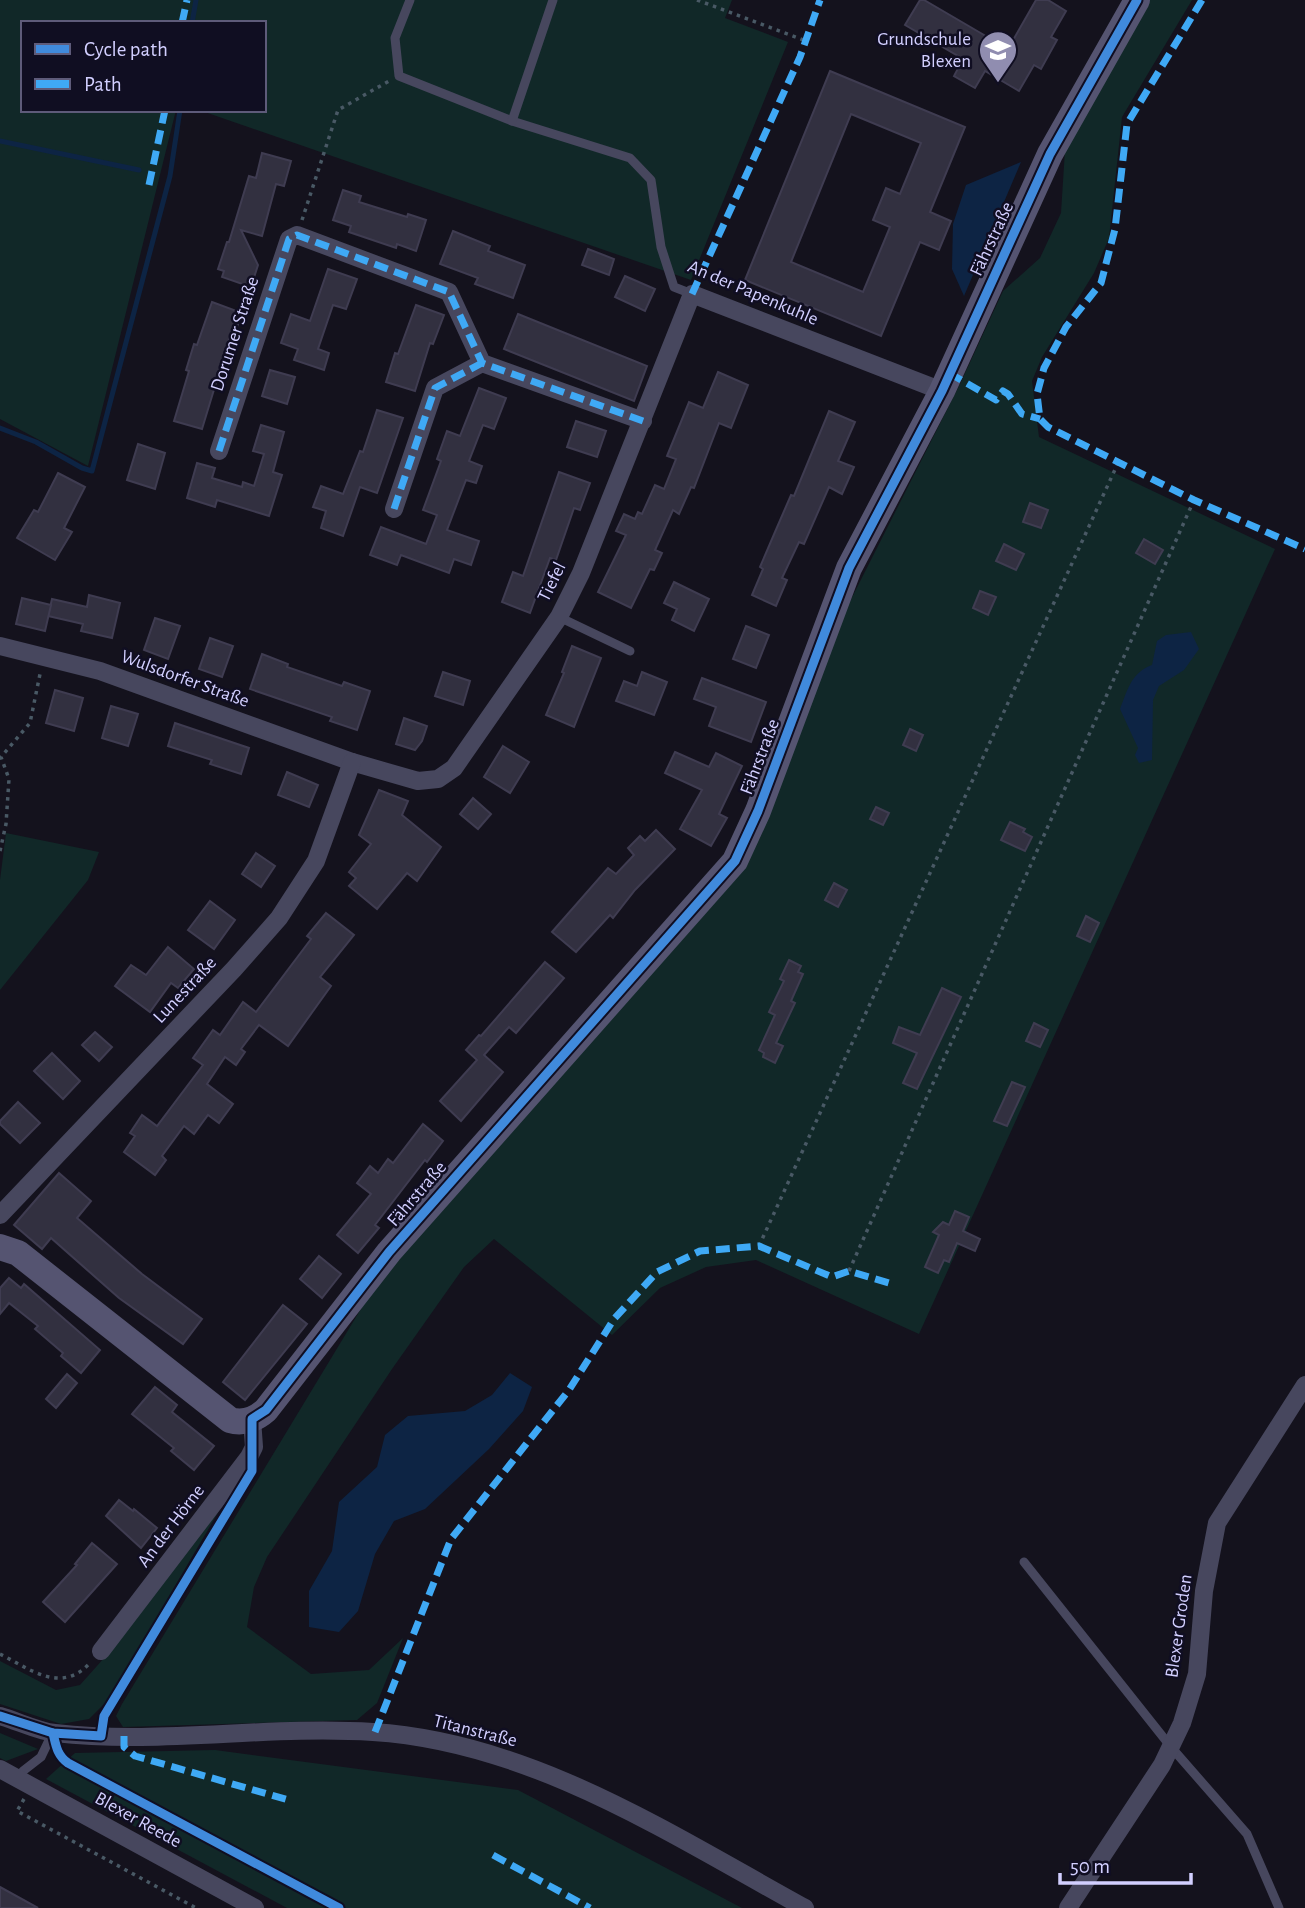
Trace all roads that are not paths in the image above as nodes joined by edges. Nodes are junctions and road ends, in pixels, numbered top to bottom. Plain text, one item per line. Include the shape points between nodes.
1 (410, 0) edge
2 (553, 0) edge
3 (1138, 0) edge
4 (512, 121) junction
5 (692, 295) junction
6 (482, 363) junction
7 (942, 391) junction
8 (643, 421) junction
9 (219, 451) dead end
10 (394, 509) dead end
11 (559, 617) junction
12 (0, 646) edge
13 (630, 651) dead end
14 (352, 762) junction
15 (0, 1215) edge
16 (0, 1247) edge
17 (1305, 1385) edge
18 (252, 1419) junction
19 (254, 1447) junction
20 (1024, 1562) dead end
21 (101, 1651) road end
22 (0, 1716) edge
23 (52, 1733) junction
24 (101, 1735) junction
25 (1171, 1747) junction
26 (0, 1769) edge
27 (25, 1782) junction
28 (255, 1908) edge
29 (339, 1908) edge
30 (805, 1908) edge
31 (1068, 1908) edge
32 (1279, 1908) edge

1 - 4 lane, An der Papenkuhle via 395,38 399,76
2 - 4 lane
3 - 7 street, Fährstraße via 1050,154
4 - 5 lane, An der Papenkuhle via 630,158 651,180 674,287
5 - 7 street, An der Papenkuhle
5 - 8 street, Tiefel
6 - 8 street
6 - 9 street, Dorumer Straße via 449,292 297,235 289,239
6 - 10 street via 435,388
7 - 18 street, Fährstraße via 849,568 735,862 389,1252 266,1410
8 - 11 street, Tiefel
11 - 13 lane
11 - 14 street, Tiefel via 454,768 438,779 418,781
12 - 14 street, Wulsdorfer Straße via 100,671
14 - 15 street, Lunestraße via 316,861 278,918
16 - 18 street via 18,1254 230,1420
17 - 25 street, Blexer Groden via 1217,1523 1204,1591 1197,1674
18 - 19 street
19 - 21 street, An der Hörne
19 - 24 lane via 253,1471 104,1717
20 - 25 lane
22 - 23 street
23 - 24 street, Titanstraße
23 - 27 lane via 41,1757 23,1771
23 - 29 lane via 57,1751 68,1763
24 - 30 street, Titanstraße via 301,1730 375,1732 444,1742 568,1782
25 - 31 street, Blexer Groden
25 - 32 lane via 1247,1834
26 - 27 street, Blexer Reede
27 - 28 street, Blexer Reede

